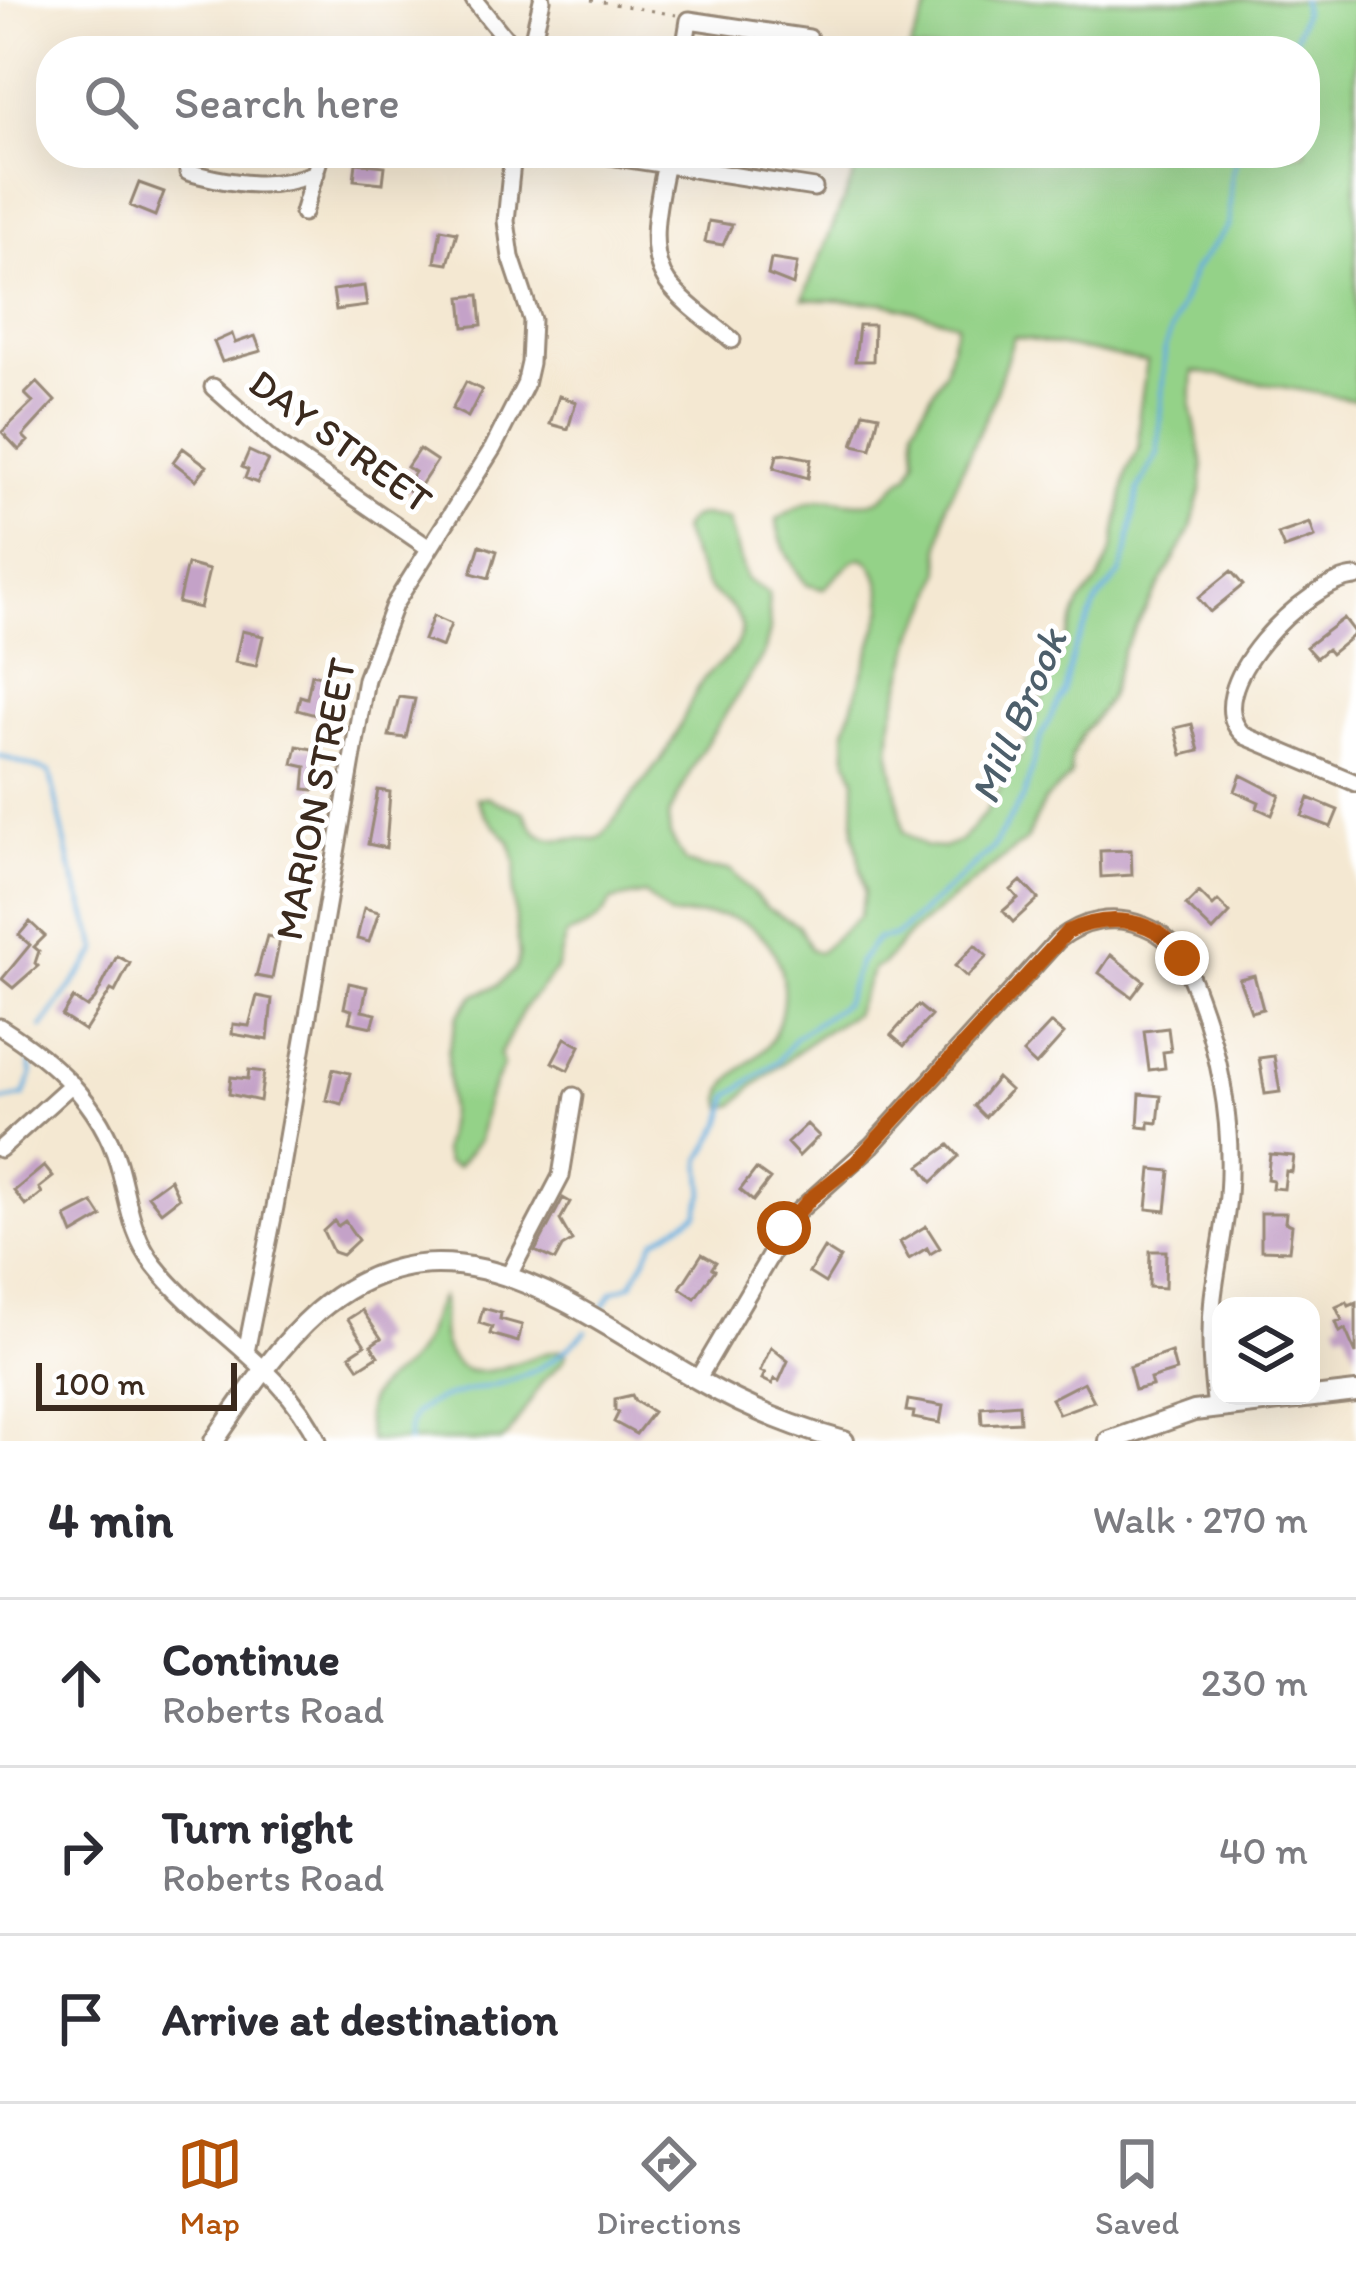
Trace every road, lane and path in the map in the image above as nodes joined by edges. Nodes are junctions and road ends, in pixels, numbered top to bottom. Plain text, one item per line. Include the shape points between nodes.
1 (474, 0) edge
2 (542, 0) edge
3 (591, 0) edge
4 (689, 20) junction
5 (504, 36) edge
6 (531, 36) edge
7 (686, 36) edge
8 (796, 36) edge
9 (317, 168) edge
10 (512, 168) edge
11 (665, 168) edge
12 (712, 168) edge
13 (188, 172) dead end
14 (316, 173) junction
15 (814, 188) dead end
16 (303, 213) dead end
17 (732, 340) dead end
18 (213, 387) dead end
19 (429, 548) junction
20 (1356, 577) edge
21 (1356, 783) edge
22 (0, 1027) edge
23 (72, 1084) junction
24 (574, 1096) dead end
25 (0, 1149) edge
26 (509, 1275) junction
27 (246, 1352) junction
28 (263, 1371) junction
29 (697, 1380) junction
30 (1356, 1392) edge
31 (1216, 1408) junction
32 (820, 1438) edge
33 (214, 1441) edge
34 (318, 1441) edge
35 (844, 1441) edge
36 (1108, 1441) edge

1 - 5 street
2 - 6 street
3 - 4 path
4 - 7 street
4 - 8 street
9 - 14 street
10 - 19 street, MARION STREET via 507,240 532,320 530,363 506,425
11 - 17 street via 656,244 662,272
12 - 15 street
13 - 14 street via 256,185
14 - 16 street
18 - 19 street, DAY STREET via 279,445
19 - 27 street, MARION STREET via 385,624 357,718
20 - 21 street via 1332,583 1275,627 1243,672 1229,711 1245,736
22 - 23 street
23 - 25 street
23 - 27 street via 110,1141 143,1248 182,1296
24 - 26 street via 561,1176
26 - 28 main road via 442,1263 375,1276 322,1308
26 - 29 main road
27 - 28 street
28 - 33 main road
28 - 34 street via 294,1399
29 - 31 street via 794,1215 856,1162 1058,940 1114,919 1156,931 1178,951 1224,1094 1229,1179 1211,1326
29 - 32 main road
30 - 31 main road
31 - 36 main road
32 - 35 main road

